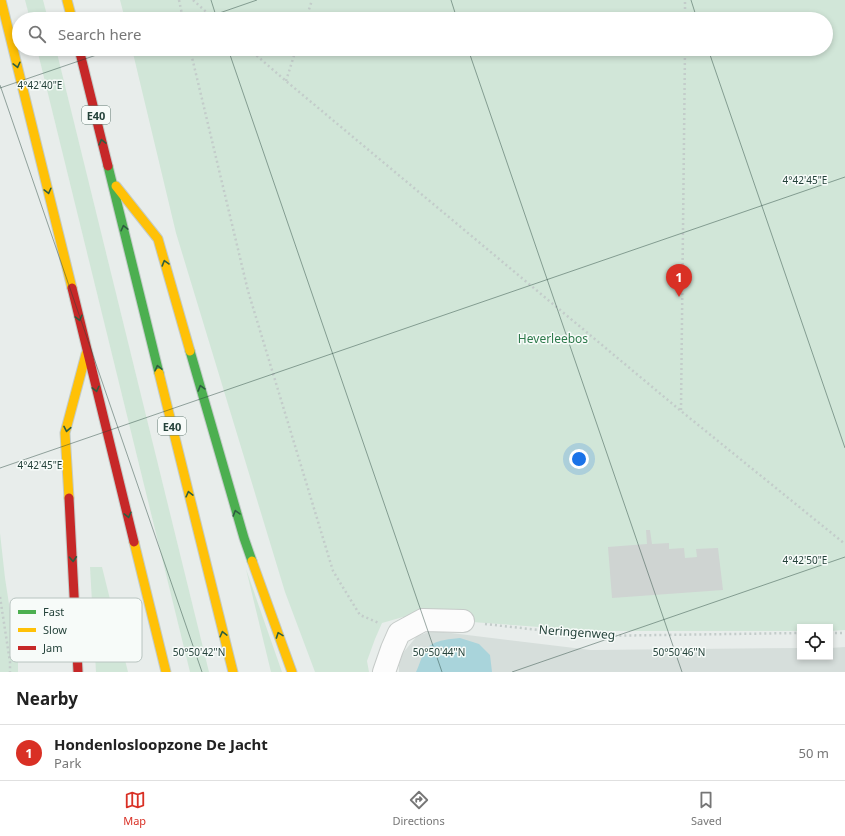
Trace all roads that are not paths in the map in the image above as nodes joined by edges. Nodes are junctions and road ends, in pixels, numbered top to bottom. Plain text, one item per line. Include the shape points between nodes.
1 (1, 0) edge
2 (67, 0) edge
3 (70, 12) edge
4 (12, 45) edge
5 (15, 56) edge
6 (82, 56) edge
7 (112, 180) junction
8 (87, 351) junction
9 (74, 598) edge
10 (463, 621) road end
11 (77, 662) edge
12 (78, 672) edge
13 (166, 672) edge
14 (233, 672) edge
15 (292, 672) edge
16 (384, 672) edge

1 -> 4 highway
2 - 3 highway
5 -> 8 highway
7 -> 6 highway, E40
14 -> 7 highway, E40
15 -> 7 highway via 244,538 158,238
8 -> 9 highway via 65,434
8 -> 13 highway
10 - 16 street via 423,620 399,633
11 -> 12 highway

